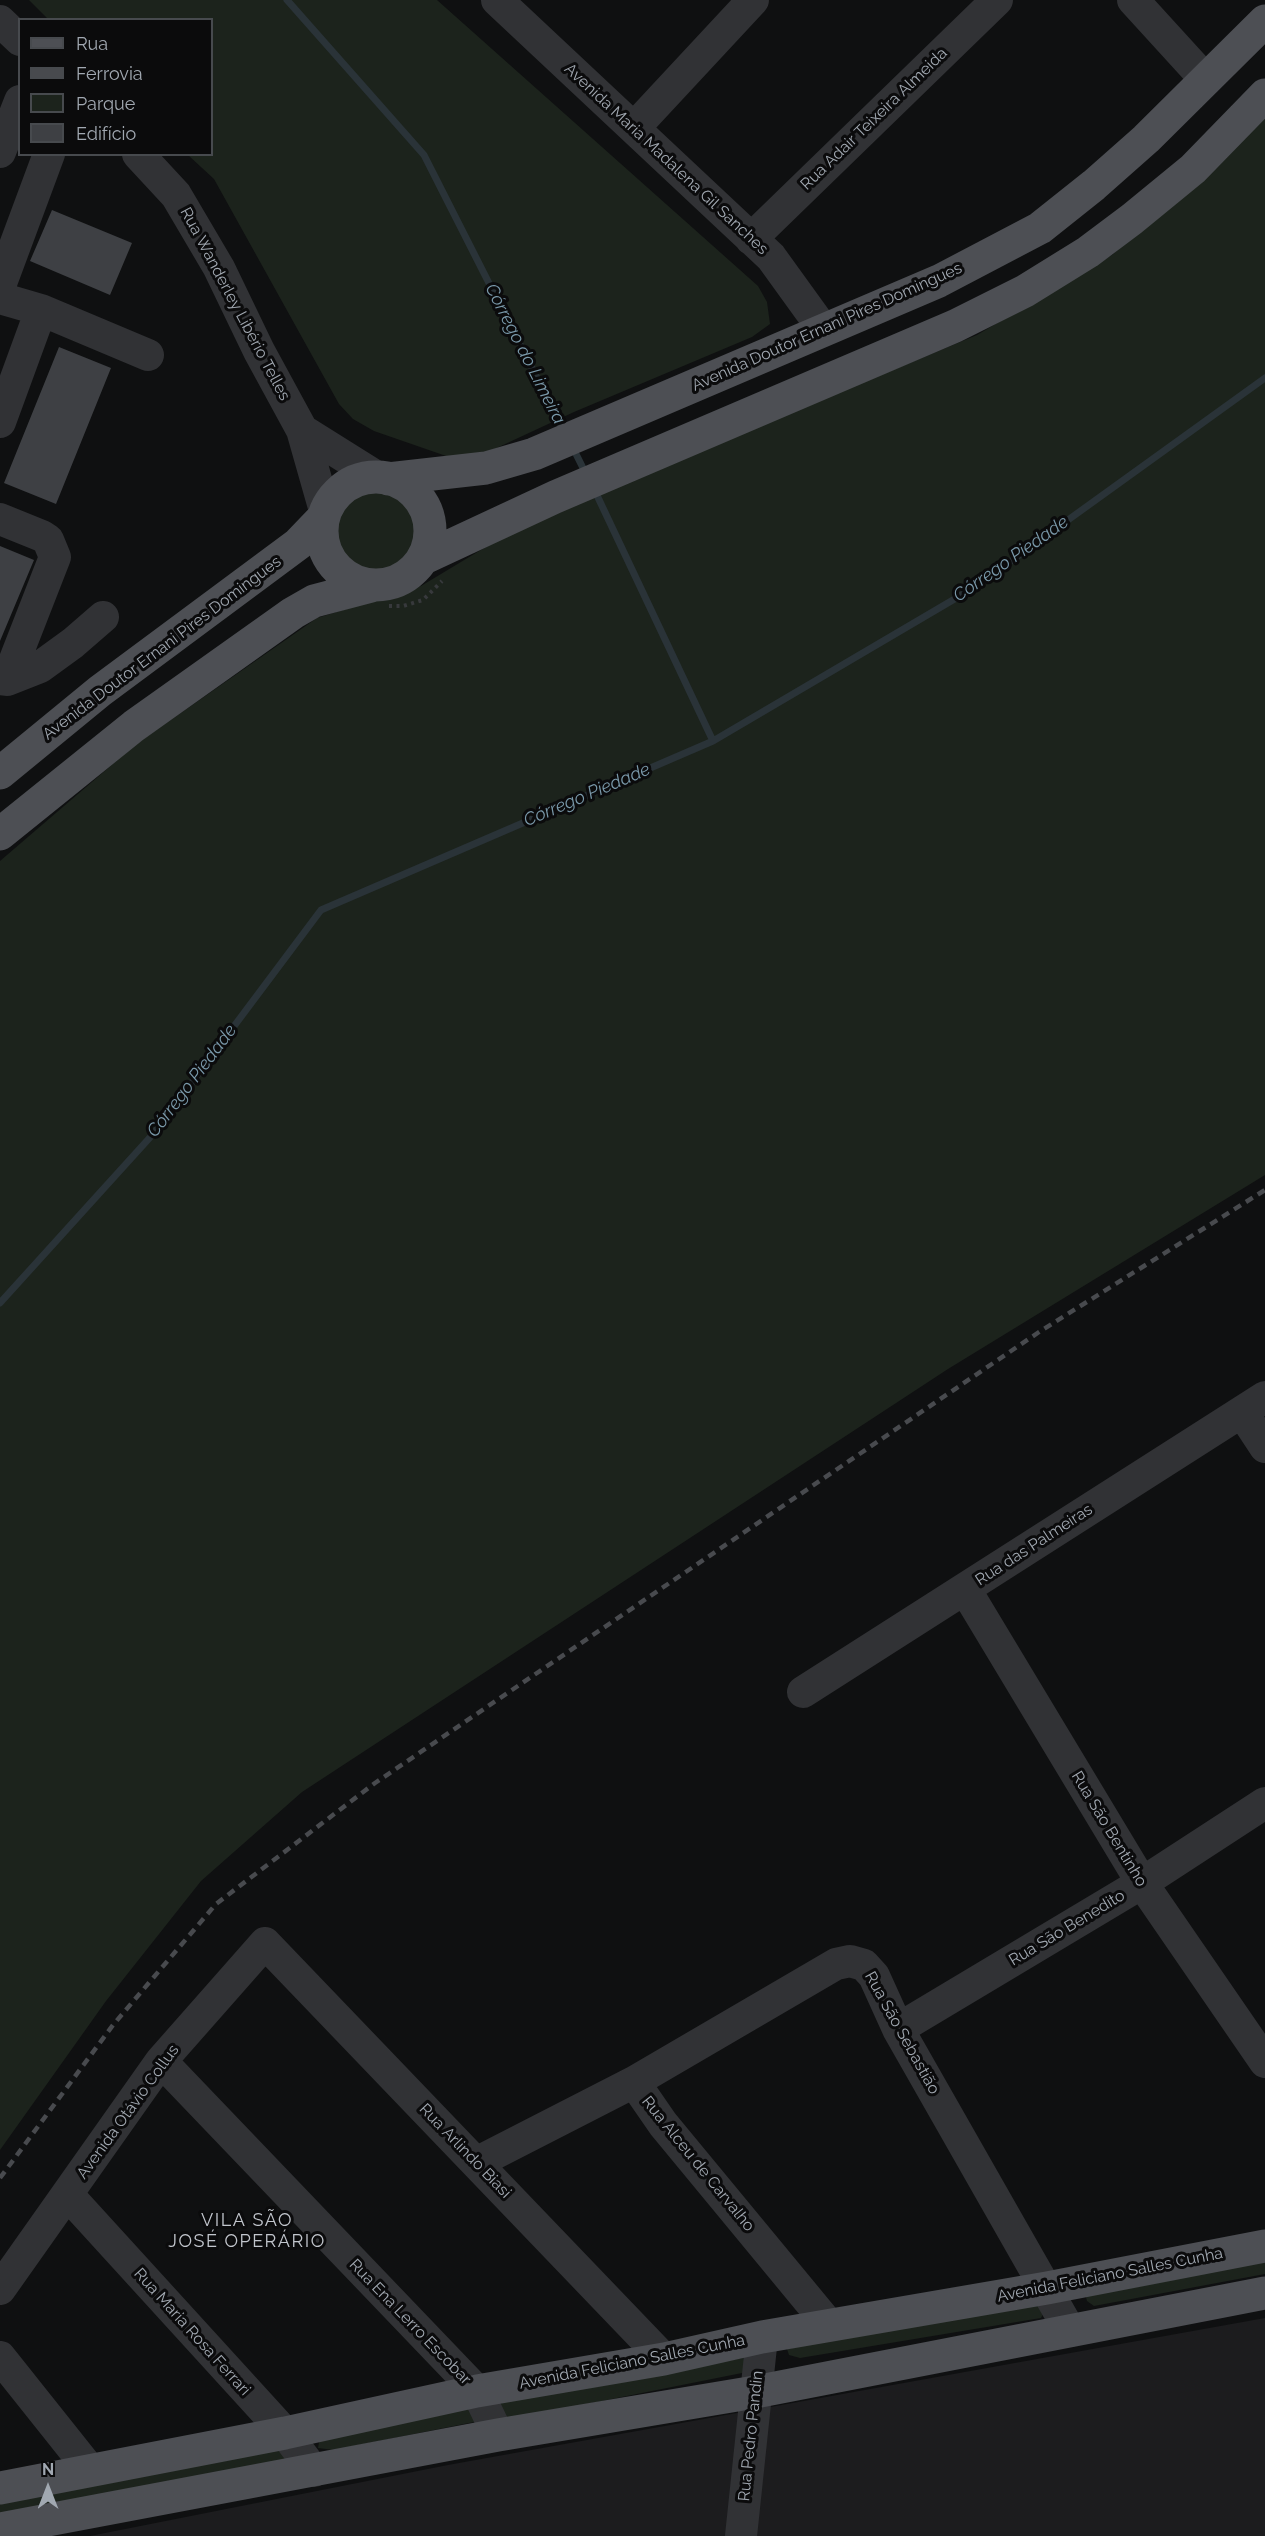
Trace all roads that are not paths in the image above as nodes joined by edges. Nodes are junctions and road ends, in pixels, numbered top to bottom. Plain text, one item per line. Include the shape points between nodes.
1 (496, 0) edge
2 (753, 0) edge
3 (997, 0) edge
4 (1133, 0) edge
5 (0, 21) edge
6 (1265, 21) edge
7 (18, 38) edge
8 (1206, 80) junction
9 (1265, 95) edge
10 (18, 107) edge
11 (634, 128) junction
12 (0, 152) edge
13 (140, 156) edge
14 (45, 164) edge
15 (751, 239) junction
16 (0, 286) edge
17 (0, 298) edge
18 (41, 310) junction
19 (823, 329) junction
20 (148, 355) dead end
21 (0, 422) edge
22 (302, 430) junction
23 (382, 478) junction
24 (324, 515) junction
25 (0, 519) edge
26 (422, 559) junction
27 (371, 586) junction
28 (103, 617) dead end
29 (4, 679) edge
30 (0, 773) edge
31 (0, 834) edge
32 (1254, 1404) edge
33 (1265, 1447) edge
34 (965, 1589) junction
35 (803, 1692) dead end
36 (1265, 1803) edge
37 (1142, 1883) junction
38 (266, 1943) joint
39 (898, 2029) junction
40 (161, 2061) junction
41 (1265, 2061) edge
42 (634, 2082) junction
43 (476, 2163) junction
44 (68, 2195) junction
45 (1265, 2246) edge
46 (1047, 2288) junction
47 (0, 2289) edge
48 (1265, 2293) edge
49 (829, 2325) junction
50 (1070, 2331) junction
51 (762, 2337) junction
52 (0, 2357) edge
53 (664, 2359) junction
54 (477, 2391) junction
55 (755, 2392) junction
56 (285, 2433) junction
57 (498, 2435) junction
58 (90, 2470) junction
59 (314, 2471) junction
60 (0, 2487) edge
61 (0, 2529) edge
62 (741, 2536) edge

1 - 11 street, Avenida Maria Madalena Gil Sanches
2 - 11 street
3 - 15 street, Rua Adair Teixeira Almeida
4 - 8 street
5 - 7 street
6 - 8 main road, Avenida Doutor Ernani Pires Domingues
8 - 19 main road, Avenida Doutor Ernani Pires Domingues via 1094,185 1040,228 939,281
9 - 26 main road via 1193,169 1132,219 1088,252 1024,291 956,326 555,497
10 - 12 street
11 - 15 street, Avenida Maria Madalena Gil Sanches
13 - 22 street, Rua Wanderley Libério Telles via 176,195 197,230
14 - 16 street
15 - 19 street, Avenida Maria Madalena Gil Sanches via 771,257
17 - 18 street
18 - 20 street
18 - 21 street
19 - 23 main road, Avenida Doutor Ernani Pires Domingues via 534,454 486,468
22 - 23 street
22 - 24 street, Rua Wanderley Libério Telles
23 - 24 main road via 346,486 333,497
23 - 26 main road via 407,487 421,501 429,520 430,540
24 - 27 main road via 321,538 327,555 353,581
24 - 30 main road, Avenida Doutor Ernani Pires Domingues via 298,544 100,691
25 - 29 street via 48,540 55,557
26 - 27 main road via 409,574 391,584
27 - 31 main road via 314,601 293,613 134,726
28 - 29 street via 40,667
32 - 33 street
32 - 34 street, Rua das Palmeiras
34 - 35 street, Rua das Palmeiras
34 - 37 street, Rua São Bentinho
36 - 37 street, Rua São Benedito
37 - 39 street, Rua São Benedito
37 - 41 street, Rua São Bentinho
38 - 40 street, Avenida Otávio Collus
38 - 43 street, Rua Arlindo Biasi
39 - 42 street, Rua São Sebastião via 874,1976 864,1965 850,1961 836,1964
39 - 46 street, Rua São Sebastião
40 - 44 street, Avenida Otávio Collus
40 - 54 street, Rua Ena Lerro Escobar
42 - 43 street, Rua Alceu de Carvalho
42 - 49 street, Rua Alceu de Carvalho via 663,2124
43 - 53 street, Rua Arlindo Biasi
44 - 47 street, Avenida Otávio Collus
44 - 56 street, Rua Maria Rosa Ferrari
45 - 46 main road, Avenida Feliciano Salles Cunha
46 - 49 main road, Avenida Feliciano Salles Cunha
46 - 50 street, Rua São Sebastião
48 - 50 main road
49 - 51 main road, Avenida Feliciano Salles Cunha
50 - 55 main road
51 - 53 main road, Avenida Feliciano Salles Cunha
51 - 55 street, Rua Pedro Pandin
52 - 58 street
53 - 54 main road, Avenida Feliciano Salles Cunha
54 - 56 main road, Avenida Feliciano Salles Cunha
54 - 57 street, Rua Ena Lerro Escobar
55 - 57 main road
55 - 62 street, Rua Pedro Pandin
56 - 58 main road, Avenida Feliciano Salles Cunha
56 - 59 street, Rua Maria Rosa Ferrari
57 - 59 main road
58 - 60 main road, Avenida Feliciano Salles Cunha
59 - 61 main road

